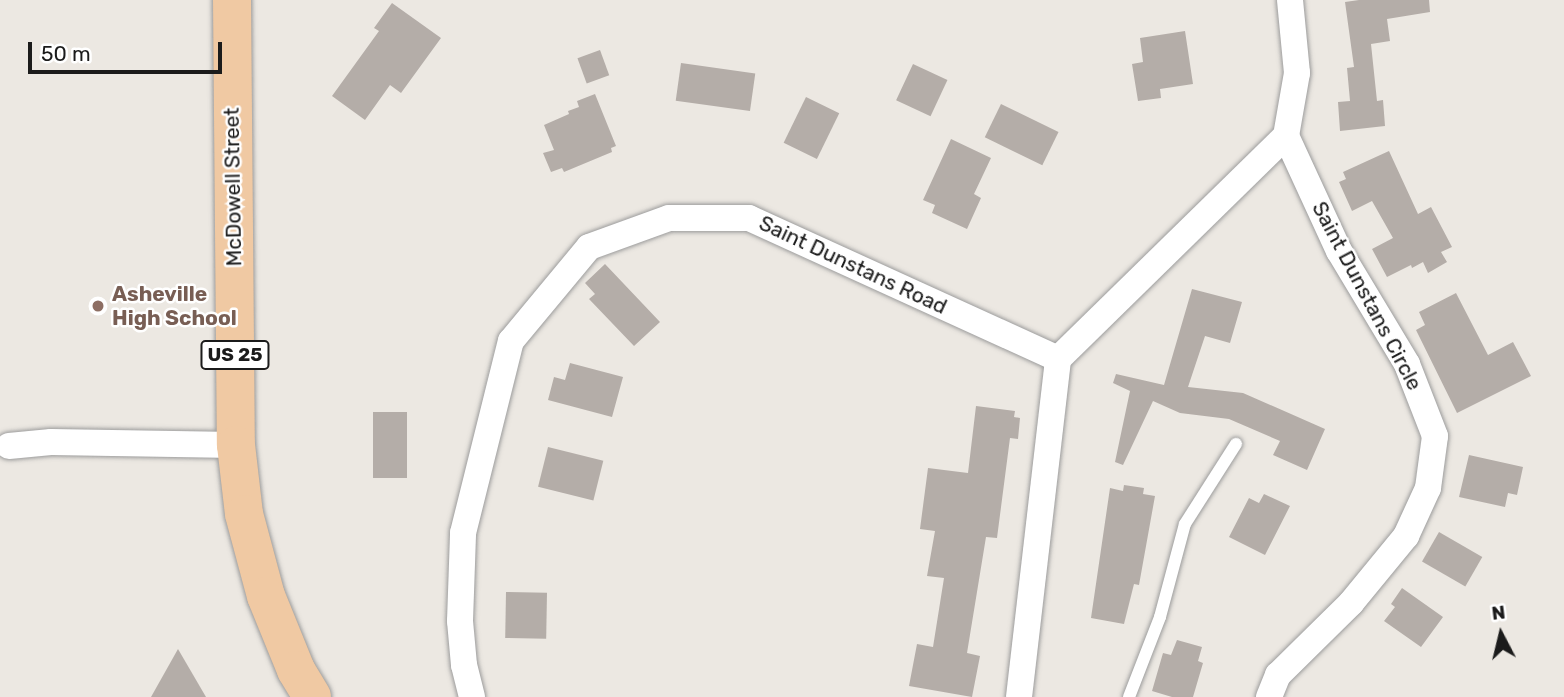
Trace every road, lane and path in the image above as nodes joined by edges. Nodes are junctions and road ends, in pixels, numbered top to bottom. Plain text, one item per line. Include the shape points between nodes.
1 (232, 0) edge
2 (1290, 0) edge
3 (1286, 136) junction
4 (1058, 359) junction
5 (236, 444) junction
6 (1236, 444) dead end
7 (9, 446) dead end
8 (312, 697) edge
9 (472, 697) edge
10 (1019, 697) edge
11 (1129, 697) edge
12 (1269, 697) edge

1 - 5 main road, McDowell Street / US 25
2 - 3 street via 1297,73
3 - 4 street
3 - 12 street, Saint Dunstans Circle via 1339,251 1407,364 1435,436 1428,488 1406,536 1351,603 1278,676
4 - 9 street, Saint Dunstans Road via 749,218 669,218 589,247 511,341 463,533 460,621
4 - 10 street
5 - 7 street
5 - 8 main road, McDowell Street / US 25 via 244,514 266,596
6 - 11 lane via 1185,524 1160,617

